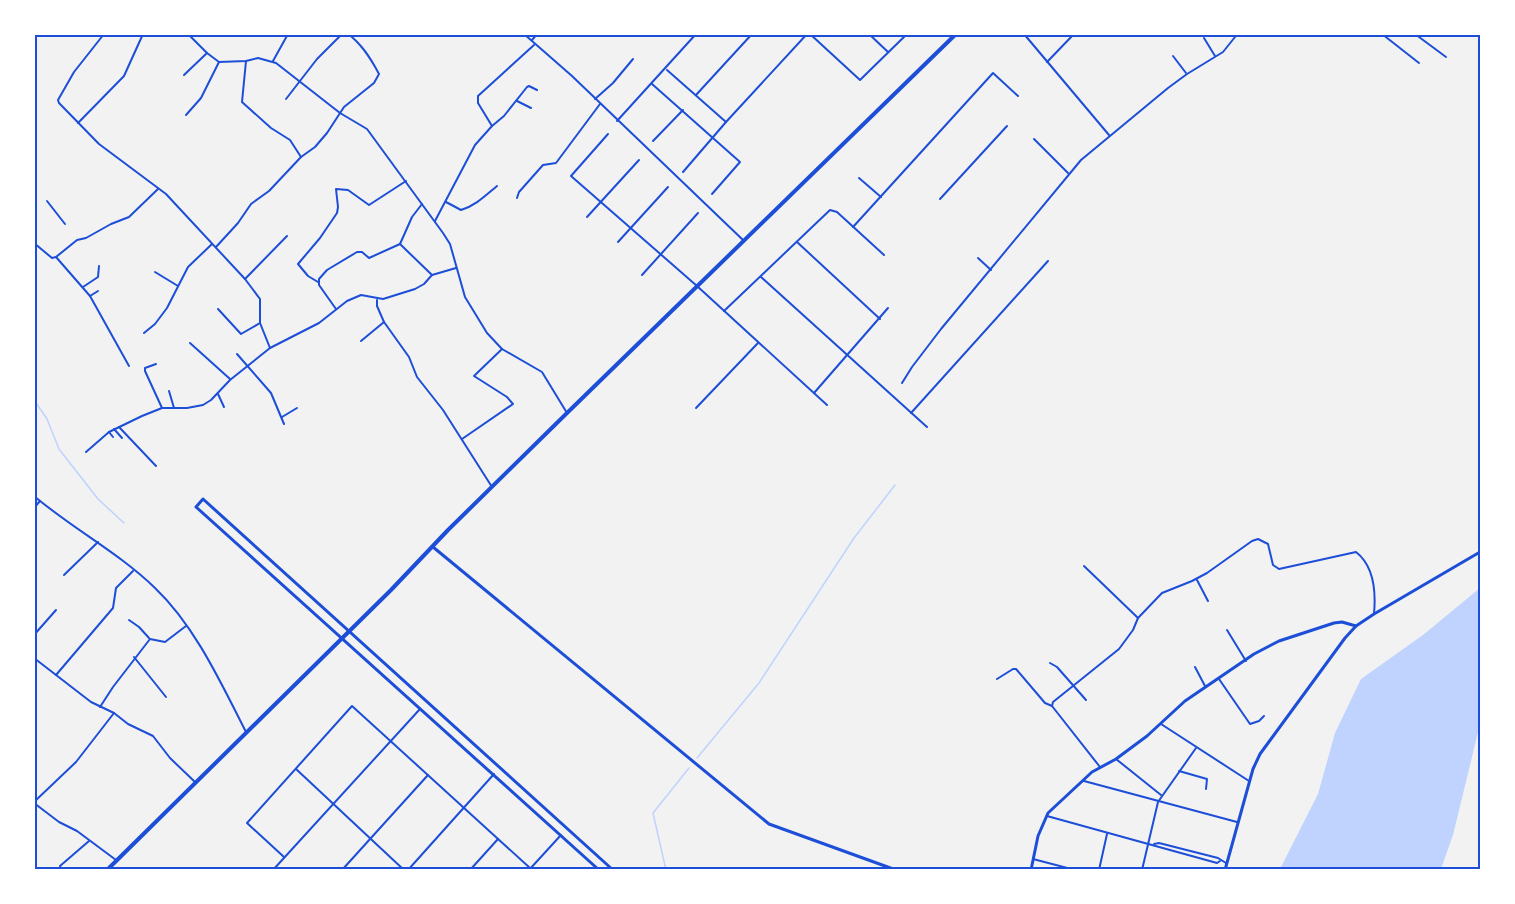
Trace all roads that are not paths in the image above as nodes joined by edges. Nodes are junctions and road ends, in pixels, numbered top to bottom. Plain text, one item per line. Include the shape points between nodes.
1 (104, 34) edge
2 (143, 34) edge
3 (188, 34) edge
4 (288, 34) edge
5 (342, 34) edge
6 (348, 34) edge
7 (524, 34) edge
8 (537, 34) edge
9 (696, 34) edge
10 (752, 34) edge
11 (809, 34) edge
12 (869, 34) edge
13 (907, 34) edge
14 (956, 34) edge
15 (1024, 34) edge
16 (1074, 34) edge
17 (1235, 34) edge
18 (1382, 34) edge
19 (1415, 34) edge
20 (1204, 38) dead end
21 (532, 40) junction
22 (535, 45) junction
23 (888, 52) junction
24 (207, 54) junction
25 (1173, 56) dead end
26 (1216, 57) junction
27 (1446, 57) dead end
28 (633, 59) dead end
29 (246, 61) junction
30 (219, 62) junction
31 (273, 62) junction
32 (1047, 63) junction
33 (1419, 63) dead end
34 (667, 69) junction
35 (1186, 74) junction
36 (184, 75) dead end
37 (299, 81) junction
38 (652, 84) junction
39 (537, 90) dead end
40 (696, 94) junction
41 (1018, 96) dead end
42 (286, 99) dead end
43 (595, 99) junction
44 (516, 100) junction
45 (600, 104) junction
46 (531, 108) dead end
47 (683, 110) junction
48 (340, 112) junction
49 (186, 115) dead end
50 (617, 121) junction
51 (726, 122) junction
52 (78, 123) junction
53 (492, 126) junction
54 (1007, 126) dead end
55 (608, 134) dead end
56 (1109, 135) junction
57 (713, 136) junction
58 (1034, 139) dead end
59 (653, 141) dead end
60 (301, 157) junction
61 (639, 160) dead end
62 (683, 172) dead end
63 (1069, 173) junction
64 (859, 178) dead end
65 (406, 181) junction
66 (496, 186) dead end
67 (668, 187) dead end
68 (158, 189) junction
69 (712, 195) dead end
70 (881, 197) junction
71 (517, 198) dead end
72 (940, 199) dead end
73 (47, 201) dead end
74 (446, 201) junction
75 (600, 202) junction
76 (422, 204) junction
77 (698, 213) dead end
78 (587, 217) dead end
79 (435, 221) junction
80 (65, 224) dead end
81 (853, 227) junction
82 (631, 228) junction
83 (287, 236) dead end
84 (744, 240) junction
85 (618, 242) dead end
86 (797, 242) junction
87 (34, 243) edge
88 (212, 244) junction
89 (400, 244) junction
90 (216, 247) junction
91 (660, 254) junction
92 (884, 255) dead end
93 (56, 257) junction
94 (978, 258) dead end
95 (1048, 261) dead end
96 (99, 266) dead end
97 (456, 268) junction
98 (991, 270) junction
99 (155, 272) dead end
100 (432, 275) junction
101 (642, 275) dead end
102 (762, 277) junction
103 (245, 279) junction
104 (318, 282) junction
105 (178, 286) junction
106 (697, 286) junction
107 (82, 287) junction
108 (98, 291) dead end
109 (90, 296) junction
110 (377, 300) junction
111 (888, 308) dead end
112 (218, 309) dead end
113 (336, 309) junction
114 (724, 311) junction
115 (880, 319) junction
116 (260, 322) junction
117 (384, 322) junction
118 (144, 333) dead end
119 (361, 341) dead end
120 (759, 342) junction
121 (190, 343) dead end
122 (270, 348) junction
123 (502, 349) junction
124 (237, 354) dead end
125 (847, 355) junction
126 (156, 364) dead end
127 (129, 366) dead end
128 (249, 366) junction
129 (230, 380) junction
130 (902, 383) dead end
131 (169, 391) dead end
132 (814, 393) junction
133 (218, 394) junction
134 (827, 405) dead end
135 (224, 407) dead end
136 (162, 408) junction
137 (174, 408) junction
138 (297, 408) dead end
139 (696, 408) dead end
140 (567, 413) junction
141 (911, 413) junction
142 (282, 417) junction
143 (284, 424) dead end
144 (119, 427) junction
145 (927, 427) dead end
146 (114, 429) junction
147 (109, 432) junction
148 (113, 437) dead end
149 (122, 438) dead end
150 (462, 439) junction
151 (86, 452) dead end
152 (156, 466) dead end
153 (492, 487) junction
154 (34, 496) edge
155 (40, 501) junction
156 (34, 508) edge
157 (98, 542) junction
158 (433, 547) junction
159 (1480, 552) edge
160 (1084, 566) dead end
161 (133, 570) junction
162 (64, 575) dead end
163 (1196, 579) junction
164 (1208, 601) dead end
165 (56, 610) dead end
166 (1374, 614) junction
167 (1138, 618) junction
168 (129, 620) dead end
169 (187, 625) junction
170 (1356, 626) junction
171 (349, 630) junction
172 (1227, 630) dead end
173 (34, 635) edge
174 (342, 638) junction
175 (150, 639) junction
176 (134, 657) junction
177 (34, 658) edge
178 (1246, 661) junction
179 (1050, 663) dead end
180 (1195, 667) dead end
181 (56, 675) junction
182 (997, 679) dead end
183 (1220, 679) junction
184 (1072, 686) junction
185 (1205, 687) junction
186 (166, 697) dead end
187 (1086, 700) dead end
188 (428, 701) junction
189 (1052, 706) junction
190 (100, 707) junction
191 (420, 709) junction
192 (114, 713) junction
193 (1264, 716) dead end
194 (1160, 723) junction
195 (246, 732) junction
196 (390, 740) junction
197 (1196, 748) junction
198 (1116, 759) junction
199 (501, 767) junction
200 (1100, 767) junction
201 (296, 769) junction
202 (1179, 771) junction
203 (494, 774) junction
204 (428, 775) junction
205 (1082, 781) junction
206 (195, 782) junction
207 (1249, 782) junction
208 (1206, 789) dead end
209 (1161, 795) junction
210 (34, 802) edge
211 (1158, 802) junction
212 (332, 804) junction
213 (464, 808) junction
214 (1047, 816) junction
215 (1238, 822) junction
216 (567, 828) junction
217 (1107, 834) junction
218 (561, 835) junction
219 (370, 839) junction
220 (498, 839) junction
221 (90, 840) junction
222 (1148, 843) junction
223 (284, 857) junction
224 (1033, 859) junction
225 (116, 860) junction
226 (605, 862) junction
227 (1226, 862) junction
228 (1066, 868) edge
229 (530, 869) edge
230 (598, 869) edge
231 (61, 870) edge
232 (107, 870) edge
233 (273, 870) edge
234 (342, 870) edge
235 (406, 870) edge
236 (470, 870) edge
237 (613, 870) edge
238 (896, 870) edge
239 (1031, 870) edge
240 (1075, 870) edge
241 (1099, 870) edge
242 (1142, 870) edge
243 (1225, 870) edge

1 - 52 street via 58,100
2 - 52 street via 124,76
3 - 24 street
4 - 31 street
5 - 37 street
6 - 48 street via 379,74 375,83
7 - 21 street
8 - 21 street
9 - 34 street
10 - 40 street
11 - 23 street via 860,80
11 - 51 street
12 - 23 street
13 - 23 street
14 - 84 main road
15 - 32 street
16 - 32 street
17 - 26 street
18 - 33 street
19 - 27 street
20 - 26 street
21 - 22 street
22 - 43 street
22 - 53 street via 478,96
24 - 30 street
24 - 36 street
25 - 35 street
26 - 35 street
28 - 43 street
29 - 30 street
29 - 31 street via 258,58
29 - 60 street via 242,102 290,140
30 - 49 street via 201,98
31 - 37 street
32 - 56 street
34 - 38 street
34 - 40 street
35 - 56 street
37 - 42 street
37 - 48 street
38 - 47 street
38 - 50 street
39 - 44 street via 529,86
40 - 51 street
41 - 70 street via 993,73
43 - 45 street
44 - 46 street
44 - 53 street
45 - 50 street
45 - 71 street via 556,163 543,165
47 - 57 street
47 - 59 street
48 - 60 street via 327,134
48 - 65 street via 367,129
50 - 84 street
51 - 57 street
52 - 68 street via 112,155
53 - 74 street via 475,145
54 - 72 street
55 - 75 street via 571,176
56 - 63 street
57 - 62 street
57 - 69 street via 740,162
58 - 63 street
60 - 90 street via 251,204
61 - 75 street
63 - 98 street
64 - 70 street
65 - 76 street
65 - 104 street via 369,205 348,190 336,189 337,213 298,264
66 - 74 street via 465,209
67 - 82 street
68 - 88 street
68 - 93 street via 129,216 77,240
70 - 81 street
73 - 80 street
74 - 79 street
75 - 78 street
75 - 82 street
76 - 79 street
76 - 89 street
77 - 91 street
79 - 97 street via 450,244
81 - 86 street via 830,210
81 - 92 street
82 - 85 street
82 - 91 street
83 - 103 street
84 - 106 main road
86 - 102 street
86 - 115 street
87 - 93 street
88 - 90 street
88 - 105 street via 188,267
89 - 100 street
89 - 104 street via 372,257 360,251 355,253 327,270
90 - 103 street
91 - 101 street
91 - 106 street
93 - 107 street
94 - 98 street
95 - 141 street
96 - 107 street via 98,277
97 - 100 street
97 - 123 street via 472,310
98 - 130 street
99 - 105 street
100 - 110 street via 415,289
102 - 114 street
102 - 125 street
103 - 116 street via 260,299
104 - 113 street
105 - 118 street via 167,308
106 - 114 street
106 - 140 main road
107 - 109 street
108 - 109 street
109 - 127 street
110 - 113 street via 361,295
110 - 117 street
111 - 115 street
112 - 116 street via 241,334
113 - 122 street via 319,323
114 - 120 street
115 - 125 street
116 - 122 street
117 - 119 street
117 - 150 street via 409,357 423,387
120 - 132 street
120 - 139 street
121 - 129 street
122 - 128 street
123 - 140 street via 540,370
123 - 150 street via 474,376 513,404
124 - 128 street
125 - 132 street
125 - 141 street
126 - 136 street via 144,371
128 - 129 street
128 - 142 street via 271,393
129 - 133 street
131 - 137 street
132 - 134 street
133 - 135 street
133 - 137 street via 203,405
136 - 137 street
136 - 144 street
138 - 142 street
140 - 153 main road
141 - 145 street
142 - 143 street
144 - 146 street
144 - 152 street
146 - 147 street
146 - 149 street
147 - 148 street
147 - 151 street
150 - 153 street
153 - 158 main road
154 - 155 street
155 - 156 street
155 - 157 street
157 - 161 street
157 - 162 street
158 - 171 main road
158 - 238 street via 769,824
159 - 166 street
160 - 167 street
161 - 169 street via 155,588
161 - 181 street via 116,588 112,608
163 - 164 street
163 - 166 street via 1258,539 1268,544 1273,565 1279,569 1356,552 1368,566 1376,597
163 - 167 street via 1162,592
165 - 173 street
166 - 170 street
167 - 184 street via 1119,649
168 - 175 street
169 - 175 street via 165,642
169 - 195 street
170 - 178 street via 1342,622 1313,629 1279,641
170 - 207 street via 1260,754
171 - 174 main road
171 - 174 street via 203,499 196,507
171 - 188 street
172 - 178 street
174 - 191 street
174 - 195 main road
175 - 176 street
176 - 186 street
176 - 190 street
177 - 181 street
178 - 183 street
179 - 184 street
180 - 185 street
181 - 190 street
182 - 189 street via 1016,669
183 - 185 street
183 - 193 street via 1250,724
184 - 187 street
184 - 189 street
185 - 194 street
188 - 191 street
188 - 199 street
189 - 200 street
190 - 192 street
191 - 196 street
191 - 203 street
192 - 206 street via 153,736
192 - 210 street via 76,762
194 - 197 street
194 - 198 street
195 - 206 main road
196 - 201 street via 352,706
196 - 204 street
196 - 212 street
197 - 202 street
197 - 207 street
198 - 200 street
198 - 209 street
199 - 203 street
199 - 216 street
200 - 205 street
201 - 212 street
201 - 223 street via 248,823
202 - 208 street via 1207,779
202 - 209 street
203 - 213 street
203 - 218 street
204 - 213 street
204 - 219 street
205 - 211 street
205 - 214 street
206 - 225 main road
207 - 215 street
209 - 211 street
210 - 221 street
211 - 215 street
211 - 222 street
212 - 219 street
212 - 223 street
213 - 220 street
213 - 235 street
214 - 217 street
214 - 224 street
215 - 227 street
216 - 218 street
216 - 226 street
217 - 222 street
217 - 241 street
218 - 229 street
218 - 230 street
219 - 234 street
219 - 235 street
220 - 229 street
220 - 236 street
221 - 225 street
221 - 231 street via 60,866
222 - 227 street
222 - 242 street
223 - 233 street
224 - 228 street
224 - 239 street
225 - 232 main road
226 - 230 street
226 - 237 street
227 - 243 street
228 - 240 street

